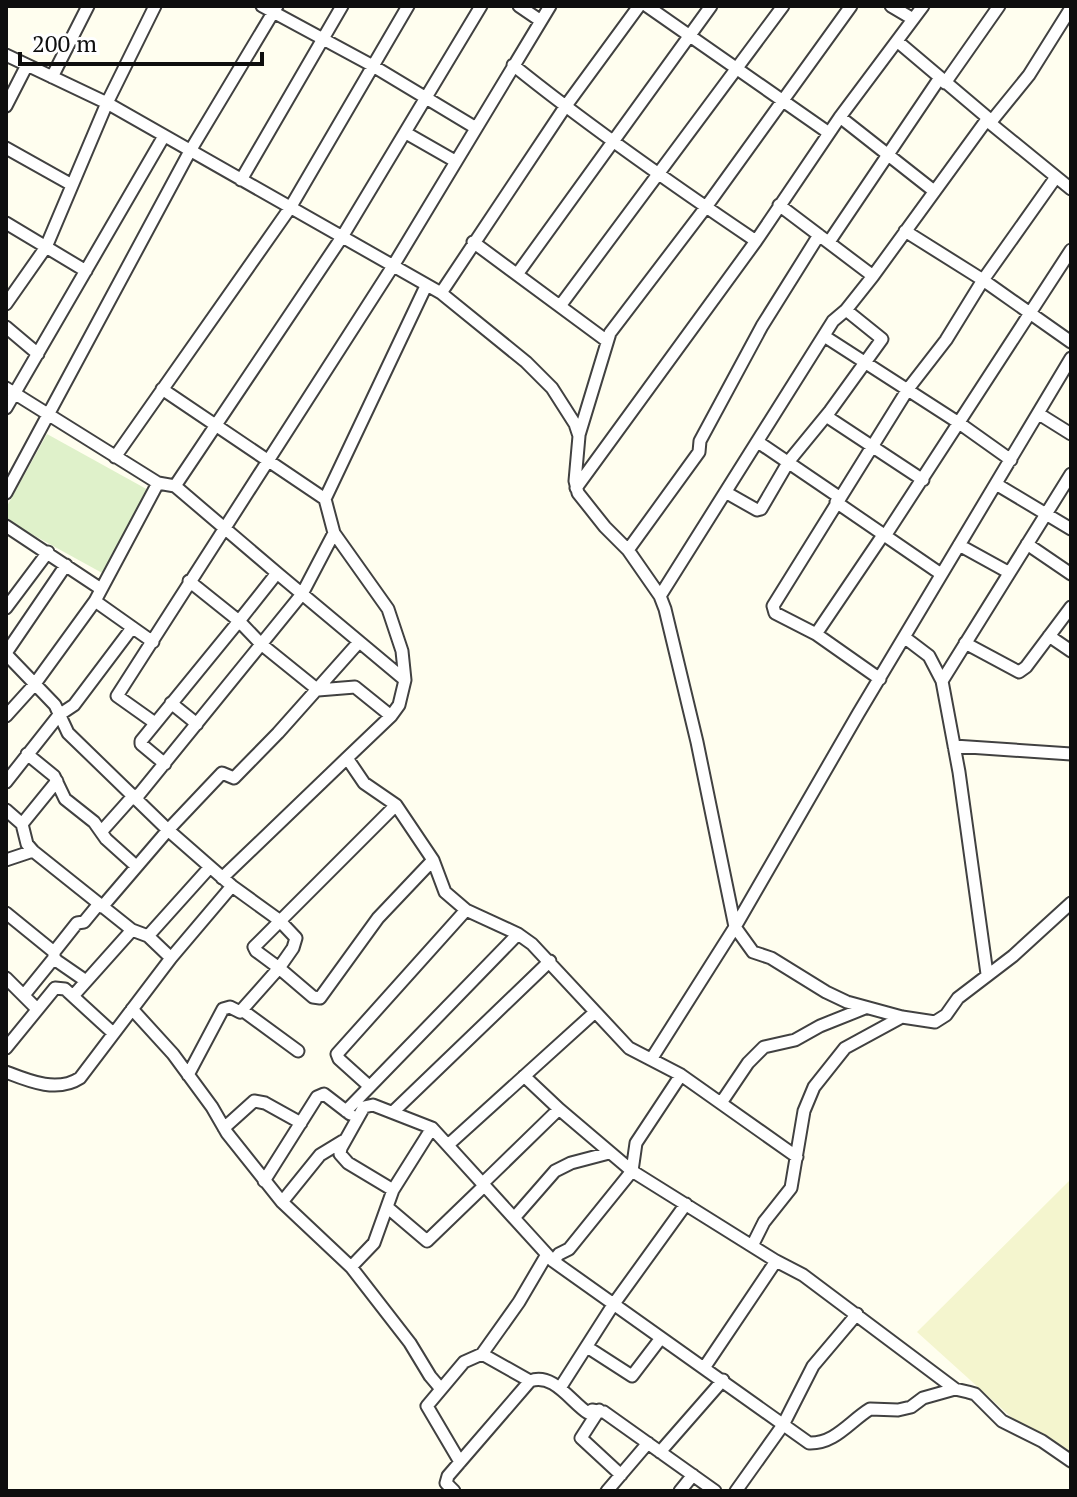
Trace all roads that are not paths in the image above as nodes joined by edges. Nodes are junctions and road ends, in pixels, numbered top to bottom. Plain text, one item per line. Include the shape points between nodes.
1 (88, 6) edge
2 (155, 6) edge
3 (262, 6) edge
4 (342, 6) edge
5 (408, 6) edge
6 (481, 6) edge
7 (519, 6) edge
8 (550, 6) edge
9 (639, 6) edge
10 (647, 6) edge
11 (711, 6) edge
12 (783, 6) edge
13 (851, 6) edge
14 (891, 6) edge
15 (923, 6) edge
16 (999, 6) edge
17 (1071, 8) edge
18 (276, 9) edge
19 (913, 19) junction
20 (541, 21) junction
21 (690, 34) junction
22 (320, 38) junction
23 (897, 41) junction
24 (6, 55) edge
25 (27, 65) junction
26 (513, 65) junction
27 (373, 66) junction
28 (738, 69) junction
29 (52, 77) junction
30 (942, 81) junction
31 (426, 99) junction
32 (784, 101) junction
33 (107, 103) junction
34 (6, 106) edge
35 (565, 107) junction
36 (840, 117) junction
37 (989, 121) junction
38 (476, 128) junction
39 (406, 133) junction
40 (829, 133) junction
41 (164, 136) junction
42 (612, 141) junction
43 (6, 148) edge
44 (190, 151) junction
45 (889, 156) junction
46 (455, 161) junction
47 (658, 174) junction
48 (1056, 177) junction
49 (241, 180) junction
50 (72, 185) junction
51 (1071, 189) edge
52 (934, 191) junction
53 (779, 205) junction
54 (706, 207) junction
55 (290, 208) junction
56 (9, 229) edge
57 (905, 231) junction
58 (342, 237) junction
59 (824, 239) junction
60 (756, 241) junction
61 (473, 242) junction
62 (46, 247) junction
63 (1071, 250) edge
64 (393, 266) junction
65 (86, 271) junction
66 (518, 273) junction
67 (873, 276) junction
68 (983, 280) junction
69 (426, 286) junction
70 (441, 293) junction
71 (6, 304) edge
72 (560, 306) junction
73 (846, 310) junction
74 (1032, 313) junction
75 (6, 327) edge
76 (824, 336) junction
77 (607, 341) junction
78 (1071, 342) edge
79 (38, 354) junction
80 (1071, 358) edge
81 (865, 363) junction
82 (162, 389) junction
83 (908, 389) junction
84 (10, 391) edge
85 (6, 408) edge
86 (1039, 414) junction
87 (50, 415) junction
88 (826, 416) junction
89 (959, 423) junction
90 (217, 426) junction
91 (1071, 434) edge
92 (579, 436) junction
93 (758, 442) junction
94 (872, 446) junction
95 (115, 457) junction
96 (1011, 460) junction
97 (789, 461) junction
98 (6, 462) edge
99 (267, 462) junction
100 (19, 469) junction
101 (1071, 474) edge
102 (923, 480) junction
103 (158, 483) junction
104 (996, 484) junction
105 (175, 486) junction
106 (576, 488) junction
107 (6, 493) edge
108 (727, 493) junction
109 (325, 499) junction
110 (838, 500) junction
111 (1046, 513) junction
112 (6, 526) edge
113 (223, 529) junction
114 (1071, 529) edge
115 (334, 533) junction
116 (884, 536) junction
117 (1027, 544) junction
118 (959, 545) junction
119 (628, 550) junction
120 (48, 552) junction
121 (66, 565) junction
122 (1008, 572) junction
123 (277, 573) junction
124 (941, 574) junction
125 (1071, 574) edge
126 (189, 581) junction
127 (101, 589) junction
128 (302, 594) junction
129 (660, 596) junction
130 (95, 601) junction
131 (1071, 607) edge
132 (6, 608) edge
133 (239, 621) junction
134 (132, 628) junction
135 (816, 634) junction
136 (1049, 636) junction
137 (904, 637) junction
138 (153, 642) junction
139 (359, 642) junction
140 (965, 643) junction
141 (261, 644) junction
142 (1071, 651) edge
143 (6, 654) edge
144 (880, 679) junction
145 (405, 680) junction
146 (942, 681) junction
147 (34, 685) junction
148 (318, 690) junction
149 (171, 703) junction
150 (59, 715) junction
151 (6, 716) edge
152 (391, 716) junction
153 (155, 723) junction
154 (197, 724) junction
155 (954, 746) junction
156 (27, 754) junction
157 (1071, 754) edge
158 (347, 758) junction
159 (165, 764) junction
160 (57, 781) junction
161 (6, 782) edge
162 (135, 796) junction
163 (396, 805) junction
164 (6, 810) edge
165 (22, 824) junction
166 (168, 830) junction
167 (101, 832) junction
168 (33, 851) junction
169 (6, 860) edge
170 (433, 860) junction
171 (136, 866) junction
172 (210, 867) junction
173 (222, 878) junction
174 (232, 886) junction
175 (1071, 903) edge
176 (100, 906) junction
177 (466, 910) junction
178 (6, 913) edge
179 (279, 920) junction
180 (735, 927) junction
181 (132, 930) junction
182 (518, 934) junction
183 (148, 936) junction
184 (54, 955) junction
185 (171, 958) junction
186 (550, 961) junction
187 (279, 968) junction
188 (987, 974) junction
189 (6, 978) edge
190 (86, 981) junction
191 (24, 995) junction
192 (73, 996) junction
193 (865, 1008) junction
194 (37, 1009) junction
195 (132, 1009) junction
196 (242, 1010) junction
197 (594, 1013) junction
198 (902, 1017) junction
199 (113, 1033) junction
200 (6, 1048) edge
201 (298, 1051) dead end
202 (652, 1058) junction
203 (6, 1072) edge
204 (188, 1075) junction
205 (681, 1075) junction
206 (524, 1076) junction
207 (369, 1086) junction
208 (721, 1103) junction
209 (559, 1109) junction
210 (346, 1111) junction
211 (394, 1111) junction
212 (357, 1119) junction
213 (301, 1123) junction
214 (224, 1128) junction
215 (432, 1128) junction
216 (344, 1140) junction
217 (448, 1145) junction
218 (609, 1153) junction
219 (797, 1157) junction
220 (632, 1171) junction
221 (264, 1181) junction
222 (484, 1184) junction
223 (393, 1190) junction
224 (282, 1202) junction
225 (686, 1204) junction
226 (387, 1207) junction
227 (514, 1218) junction
228 (752, 1246) junction
229 (550, 1258) junction
230 (776, 1261) junction
231 (351, 1267) junction
232 (613, 1305) junction
233 (857, 1314) junction
234 (661, 1338) junction
235 (587, 1347) junction
236 (482, 1354) junction
237 (704, 1368) junction
238 (723, 1380) junction
239 (530, 1381) junction
240 (560, 1388) junction
241 (441, 1389) junction
242 (955, 1389) junction
243 (599, 1410) junction
244 (783, 1425) junction
245 (648, 1443) junction
246 (660, 1452) junction
247 (1071, 1461) edge
248 (460, 1462) junction
249 (621, 1475) junction
250 (693, 1475) junction
251 (454, 1491) edge
252 (607, 1491) edge
253 (680, 1491) edge
254 (715, 1491) edge
255 (736, 1491) edge

1 - 29 street
2 - 33 street
3 - 18 street
4 - 22 street
5 - 27 street
6 - 31 street
7 - 20 street
8 - 20 street
9 - 35 street
10 - 21 street
11 - 21 street
12 - 28 street
13 - 32 street
14 - 19 street
15 - 19 street
16 - 30 street
17 - 37 street via 1029,75
18 - 22 street
18 - 44 street
19 - 23 street
20 - 26 street
21 - 28 street
21 - 42 street
22 - 27 street
22 - 49 street
23 - 30 street
23 - 36 street
24 - 25 street
25 - 29 street
25 - 34 street
26 - 35 street
26 - 38 street
27 - 31 street
27 - 55 street
28 - 32 street
28 - 47 street
29 - 33 street
30 - 37 street
30 - 45 street
31 - 38 street
31 - 39 street
32 - 40 street
32 - 54 street
33 - 41 street
33 - 50 street
35 - 42 street
35 - 61 street
36 - 40 street
36 - 45 street
37 - 48 street
37 - 52 street
38 - 46 street
39 - 46 street
39 - 58 street
40 - 53 street
41 - 44 street
41 - 65 street
42 - 47 street
42 - 66 street
43 - 50 street
44 - 49 street
44 - 87 street
45 - 52 street
45 - 59 street
46 - 64 street
47 - 54 street
47 - 72 street
48 - 51 street
48 - 68 street
49 - 55 street
50 - 62 street
52 - 57 street
53 - 59 street
53 - 60 street
54 - 60 street
54 - 77 street
55 - 58 street
55 - 82 street
56 - 62 street
57 - 67 street
57 - 68 street
58 - 64 street
58 - 90 street
59 - 67 street
59 - 119 street via 762,326 700,441 699,452
60 - 106 street
61 - 66 street
61 - 70 street
62 - 65 street
62 - 71 street
63 - 74 street
64 - 69 street
64 - 99 street
65 - 79 street
66 - 72 street
67 - 73 street
68 - 74 street
68 - 83 street
69 - 70 street
69 - 109 street
70 - 92 street via 539,374
72 - 77 street
73 - 76 street
73 - 81 street via 883,338
74 - 78 street
74 - 89 street
75 - 79 street
76 - 81 street
76 - 93 street
77 - 92 street
79 - 84 street
80 - 86 street
81 - 83 street
81 - 88 street
82 - 90 street
82 - 95 street
83 - 89 street
83 - 94 street
84 - 85 street
84 - 87 street
86 - 91 street
86 - 96 street
87 - 95 street
87 - 100 street
88 - 94 street
88 - 97 street
89 - 96 street
89 - 102 street
90 - 99 street
90 - 105 street
92 - 106 street
93 - 97 street
93 - 108 street
94 - 102 street
94 - 110 street
95 - 103 street
96 - 104 street
97 - 108 street via 759,510
97 - 110 street
98 - 100 street
99 - 109 street
99 - 113 street
100 - 107 street
101 - 111 street
102 - 116 street
103 - 105 street
103 - 127 street
104 - 111 street
104 - 118 street
105 - 113 street
106 - 119 street
108 - 129 street
109 - 115 street
110 - 116 street
110 - 135 street via 772,608
111 - 114 street
111 - 117 street
112 - 120 street
113 - 123 street
113 - 126 street
115 - 128 street
115 - 145 street via 388,609
116 - 124 street
116 - 135 street
117 - 122 street
117 - 125 street
118 - 122 street
118 - 124 street
119 - 129 street
120 - 121 street
120 - 132 street
121 - 127 street
121 - 143 street
122 - 140 street
123 - 128 street
123 - 133 street
124 - 137 street
126 - 133 street
126 - 138 street
127 - 130 street
128 - 139 street
128 - 141 street
129 - 180 street
130 - 134 street
130 - 147 street
131 - 136 street
133 - 141 street
133 - 149 street
134 - 138 street
134 - 150 street via 74,705
135 - 144 street
136 - 140 street via 1019,672
136 - 142 street
137 - 144 street
137 - 146 street via 929,656
138 - 153 street via 117,696
139 - 145 street
139 - 148 street
140 - 146 street
141 - 148 street
141 - 154 street
143 - 147 street
144 - 180 street
145 - 152 street
146 - 155 street
147 - 150 street
147 - 151 street
148 - 152 street via 355,687
148 - 166 street via 236,776 222,773
149 - 153 street
149 - 154 street
150 - 156 street
150 - 162 street via 68,733
152 - 158 street
153 - 159 street via 141,744
154 - 159 street
155 - 157 street
155 - 188 street
156 - 160 street
156 - 161 street
158 - 163 street via 364,783
158 - 173 street
159 - 162 street
160 - 165 street
160 - 167 street via 65,799
162 - 166 street
162 - 167 street
163 - 170 street
163 - 179 street
164 - 165 street
165 - 168 street
166 - 171 street
166 - 172 street
167 - 171 street
168 - 169 street
168 - 176 street
170 - 177 street via 445,892
170 - 187 street via 378,918 320,998
171 - 176 street
172 - 173 street
172 - 183 street
173 - 174 street
174 - 179 street
174 - 185 street
175 - 188 street
176 - 181 street
176 - 184 street via 77,923
177 - 182 street
177 - 207 street via 337,1054
178 - 184 street
179 - 187 street via 296,938
179 - 187 street via 254,949
180 - 193 street via 757,955
180 - 202 street
181 - 183 street
181 - 190 street
182 - 186 street
182 - 207 street
183 - 185 street
184 - 190 street
184 - 191 street
185 - 195 street
186 - 197 street
186 - 211 street
187 - 196 street
188 - 198 street via 942,1019
189 - 191 street
190 - 192 street
191 - 194 street
192 - 194 street via 55,988
192 - 199 street
193 - 198 street
193 - 208 street via 800,1038 764,1047
194 - 200 street
195 - 199 street
195 - 204 street
196 - 201 street
196 - 204 street via 223,1009
197 - 202 street via 629,1048
197 - 206 street
198 - 219 street via 845,1048 825,1071 809,1095
199 - 203 street via 73,1083 47,1085
202 - 205 street
204 - 214 street
205 - 208 street
205 - 220 street via 636,1143
206 - 209 street
206 - 217 street
207 - 210 street
208 - 219 street
209 - 218 street
209 - 222 street
210 - 212 street
210 - 213 street via 320,1095
211 - 212 street via 367,1105
211 - 215 street
212 - 216 street
213 - 214 street via 259,1101 247,1105
213 - 221 street
214 - 221 street
215 - 217 street
215 - 223 street
216 - 223 street via 342,1158
216 - 224 street via 320,1155
217 - 222 street
218 - 220 street
218 - 227 street via 555,1171
219 - 228 street via 787,1196
220 - 225 street
220 - 229 street via 569,1249
221 - 224 street
222 - 226 street via 427,1241
222 - 227 street
223 - 226 street
224 - 231 street
225 - 228 street
225 - 232 street
226 - 231 street via 374,1243
227 - 229 street
228 - 230 street
229 - 232 street
229 - 236 street
230 - 233 street
230 - 237 street
231 - 241 street
232 - 234 street
232 - 235 street
233 - 242 street
233 - 244 street via 813,1366
234 - 235 street via 632,1376
234 - 237 street
235 - 240 street
236 - 239 street
236 - 241 street via 464,1362
237 - 238 street
238 - 244 street
238 - 246 street
239 - 240 street via 542,1378
239 - 248 street
240 - 243 street via 578,1408 588,1413
241 - 248 street via 427,1409
242 - 244 street via 911,1407 870,1409 815,1444
242 - 247 street via 975,1394 1002,1421
243 - 245 street
243 - 249 street via 581,1438
244 - 255 street
245 - 246 street
245 - 249 street
246 - 250 street
248 - 251 street via 446,1479
249 - 252 street
250 - 253 street
250 - 254 street

